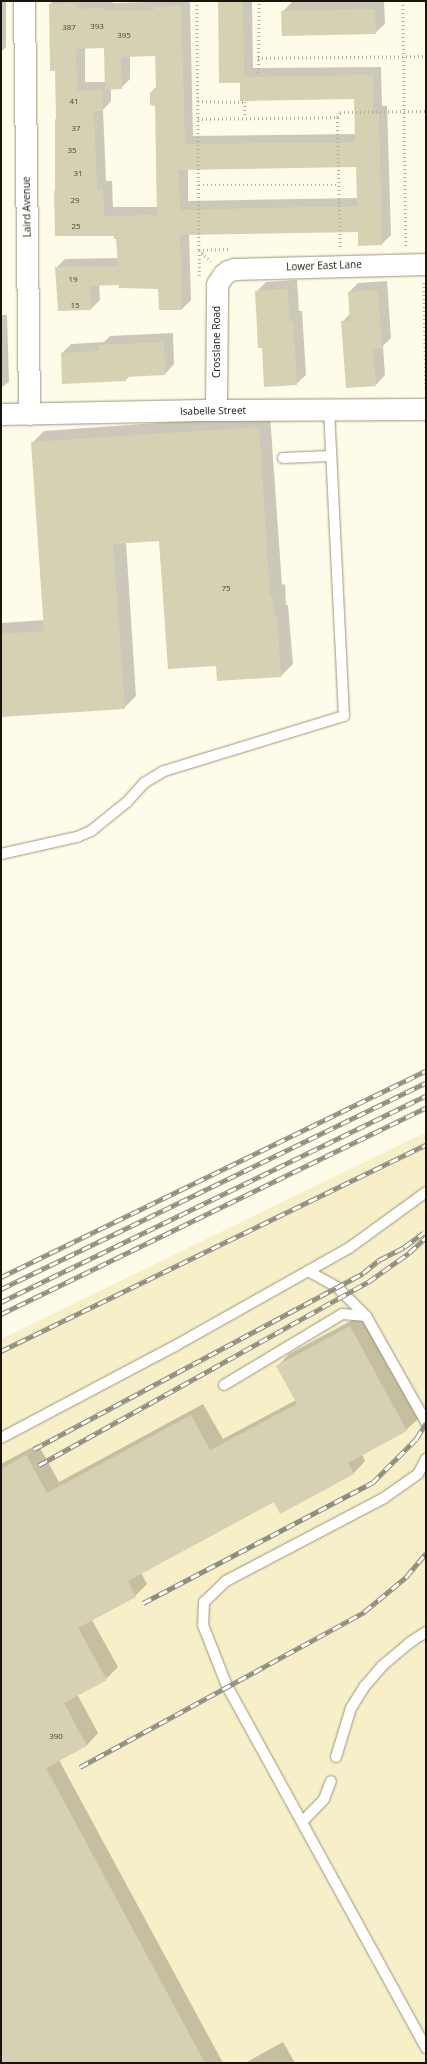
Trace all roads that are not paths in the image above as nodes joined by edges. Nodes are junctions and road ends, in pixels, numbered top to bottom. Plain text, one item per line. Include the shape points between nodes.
1 (24, 1) edge
2 (216, 267) joint
3 (425, 271) edge
4 (216, 410) junction
5 (329, 410) junction
6 (426, 410) edge
7 (1, 414) edge
8 (29, 414) junction
9 (331, 456) junction
10 (283, 458) dead end
11 (1, 854) edge
12 (426, 1192) edge
13 (308, 1271) junction
14 (366, 1316) junction
15 (224, 1385) dead end
16 (426, 1422) edge
17 (1, 1438) edge
18 (426, 1459) edge
19 (426, 1632) edge
20 (336, 1756) dead end
21 (331, 1781) dead end
22 (303, 1821) junction
23 (426, 2048) edge

1 - 8 street, Laird Avenue
2 - 3 street, Lower East Lane
2 - 4 street, Crosslane Road
4 - 5 street, Isabelle Street
4 - 8 street, Isabelle Street
5 - 6 street, Isabelle Street
5 - 9 lane
7 - 8 street, Isabelle Street
9 - 10 lane
9 - 11 lane via 344,716 164,771 144,783 127,802 91,831 77,837
12 - 13 lane via 349,1248
13 - 14 lane via 337,1287
13 - 17 lane via 175,1346
14 - 15 lane via 342,1314
14 - 16 lane
18 - 22 lane via 418,1474 384,1498 226,1581 204,1602 203,1625 227,1686
19 - 20 lane via 382,1666 364,1686 351,1708
21 - 22 lane via 324,1799
22 - 23 lane

